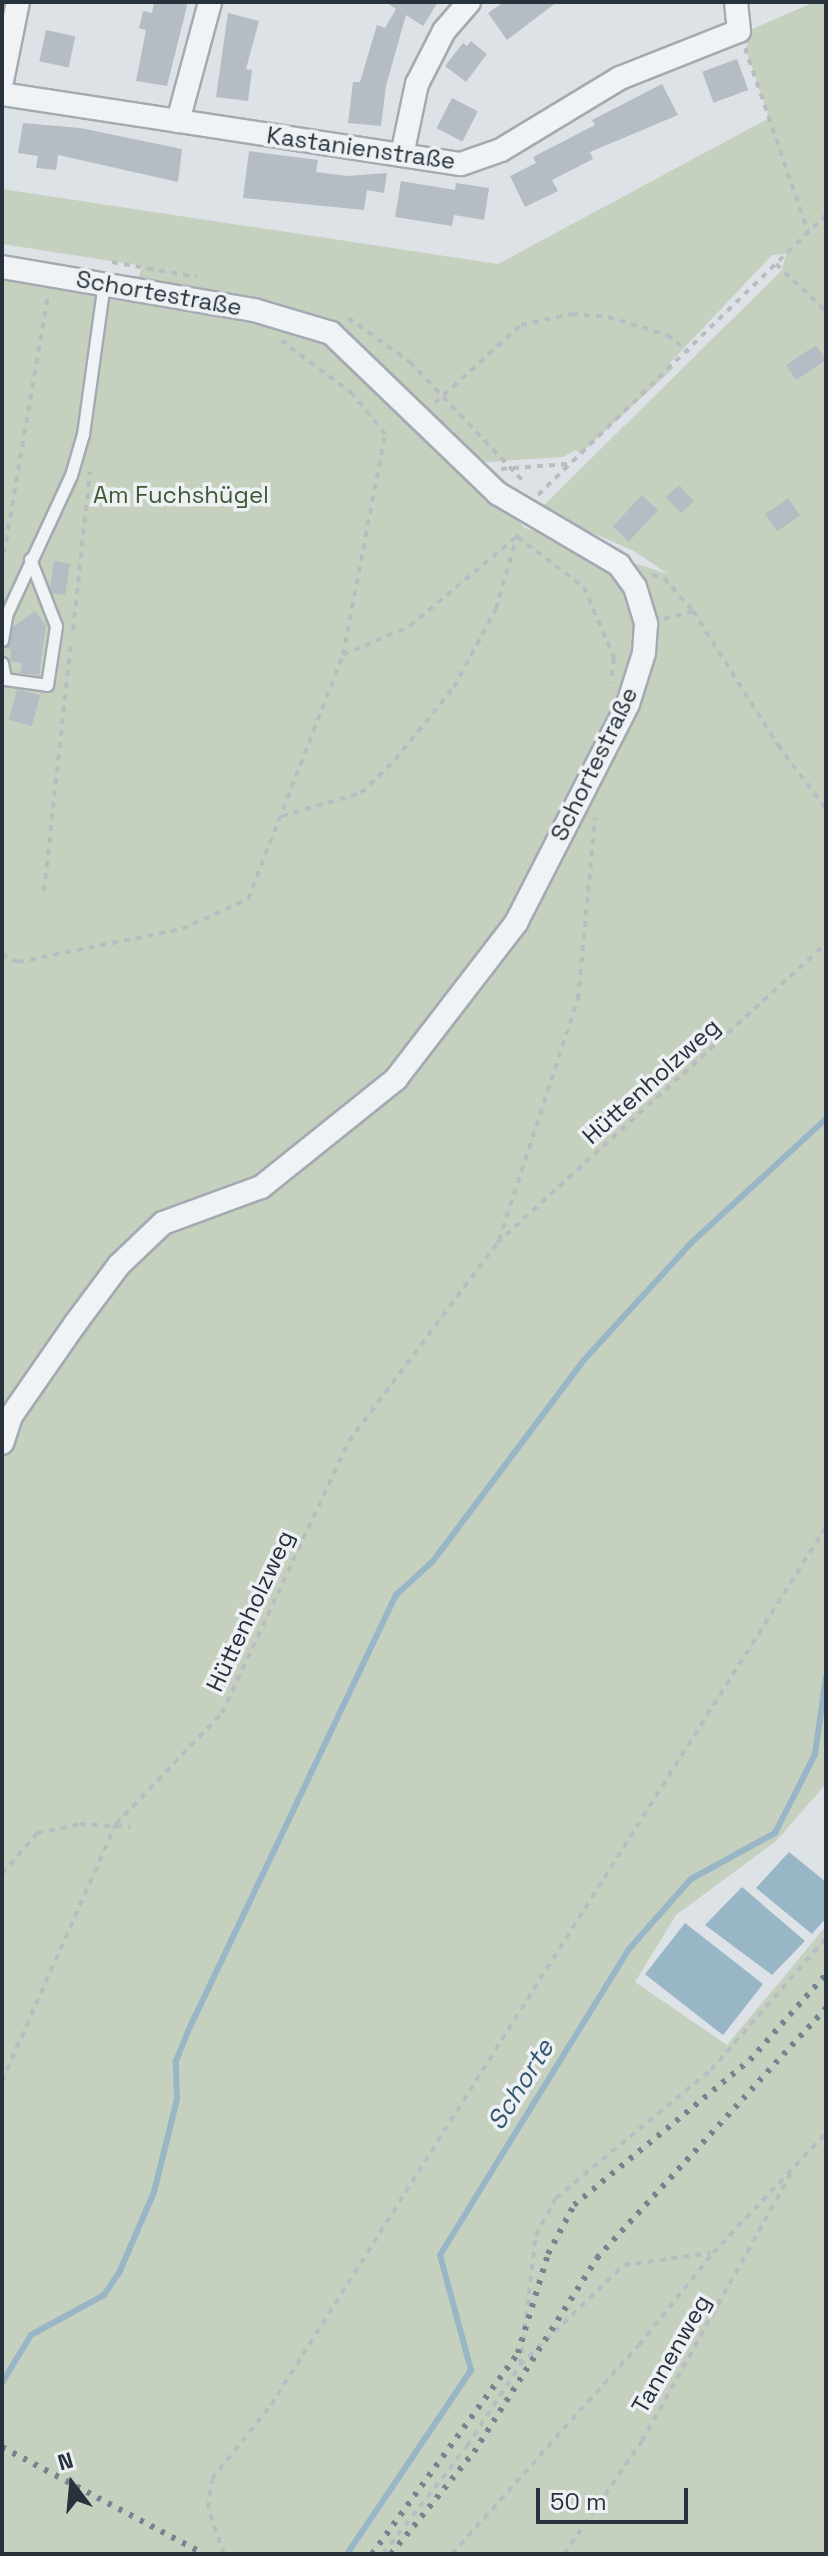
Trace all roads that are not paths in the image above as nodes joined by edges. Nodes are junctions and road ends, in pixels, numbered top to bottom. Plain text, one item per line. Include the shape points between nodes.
1 (18, 2) edge
2 (210, 2) edge
3 (469, 2) edge
4 (736, 2) edge
5 (2, 81) edge
6 (2, 94) edge
7 (178, 121) junction
8 (402, 155) junction
9 (2, 267) edge
10 (104, 283) junction
11 (30, 559) junction
12 (2, 640) edge
13 (2, 663) edge
14 (2, 1443) edge

1 - 5 street
2 - 7 street
3 - 8 street via 444,31 417,84
4 - 8 street, Kastanienstraße via 739,31 620,78 487,158 450,164
6 - 7 street, Kastanienstraße
7 - 8 street, Kastanienstraße
9 - 10 street, Schortestraße
10 - 11 lane via 83,434 71,475
10 - 14 street, Schortestraße via 254,310 331,333 523,511 619,565 635,587 646,624 644,653 628,704 516,923 396,1079 261,1187 163,1223 119,1265 75,1324 11,1416
11 - 12 lane
11 - 13 lane via 56,626 47,685 5,679

